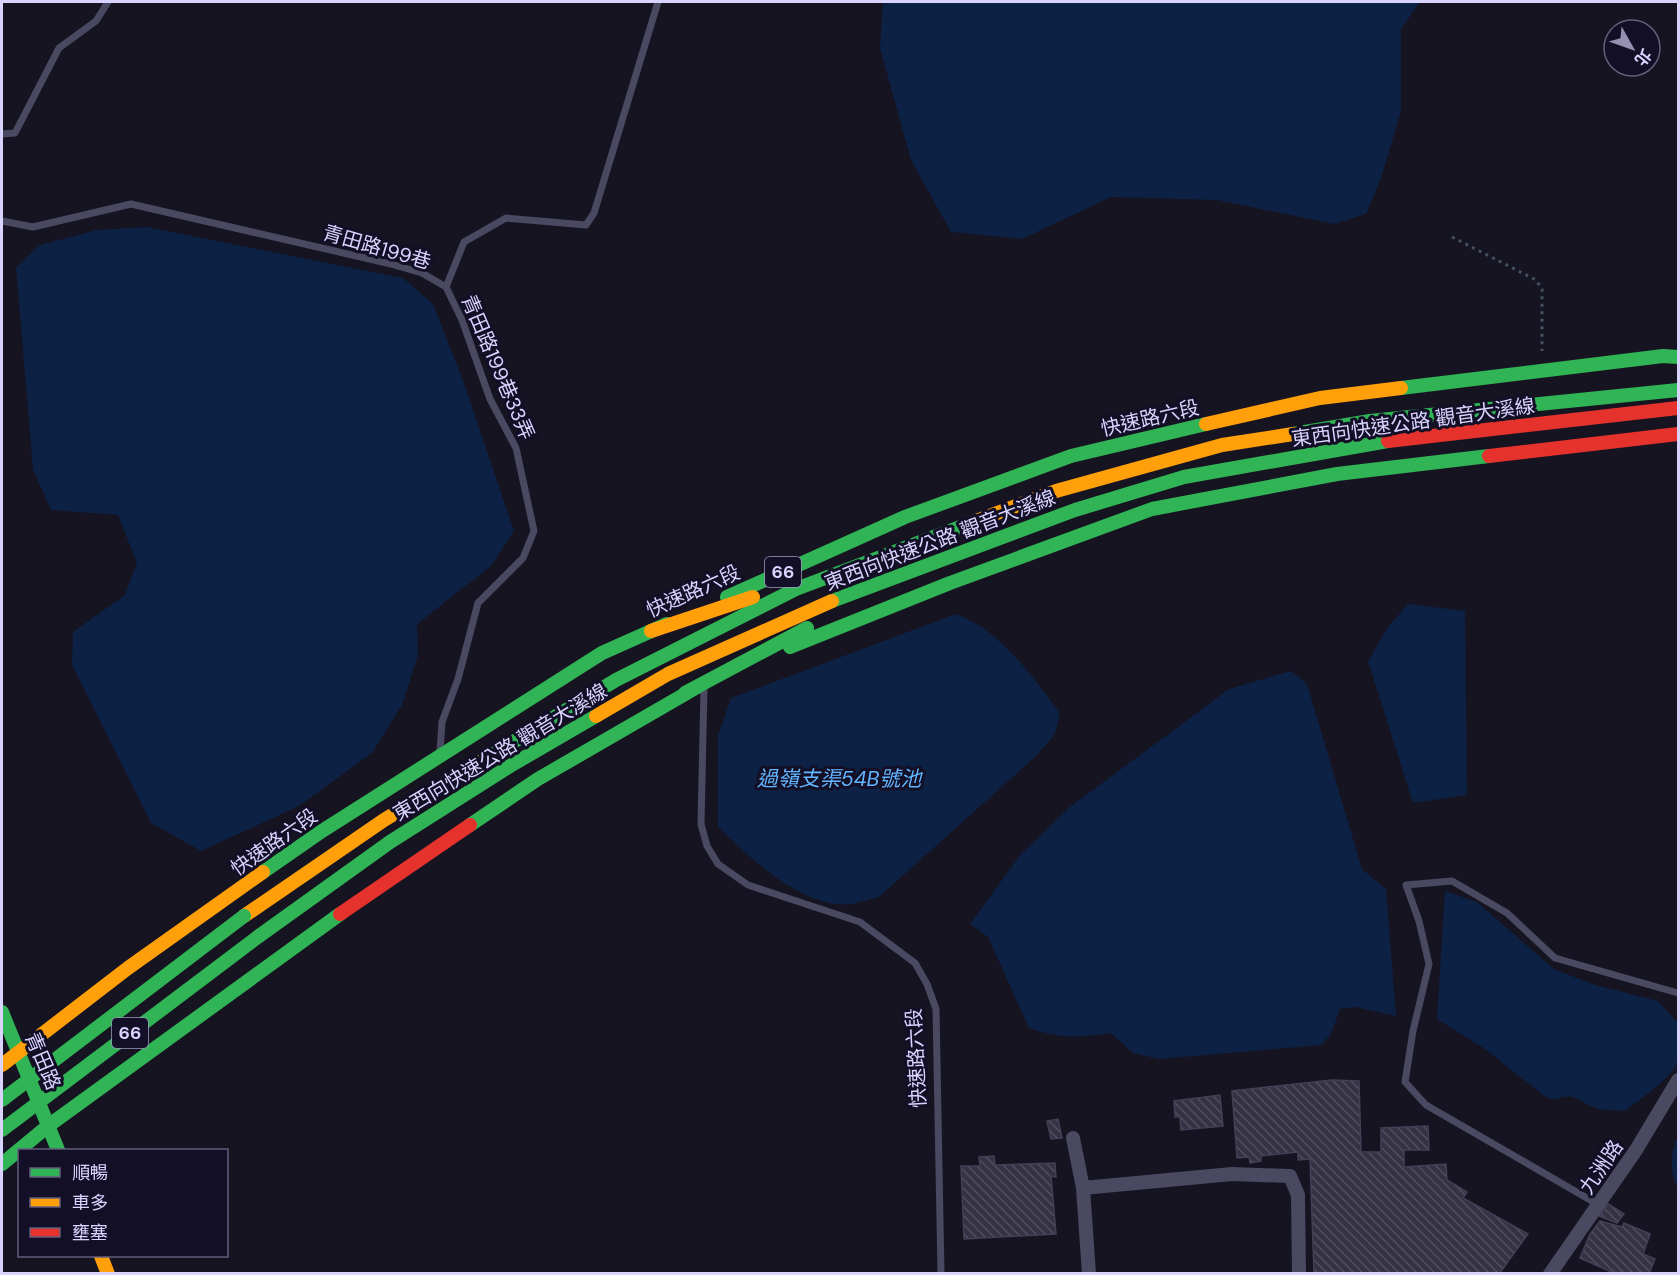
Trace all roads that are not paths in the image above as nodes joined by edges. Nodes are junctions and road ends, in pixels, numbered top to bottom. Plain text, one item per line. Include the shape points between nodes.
1 (108, 2) edge
2 (658, 2) edge
3 (2, 134) edge
4 (2, 221) edge
5 (446, 287) junction
6 (1678, 357) edge
7 (1678, 390) edge
8 (1678, 408) edge
9 (1678, 434) edge
10 (924, 540) junction
11 (933, 562) junction
12 (651, 631) junction
13 (704, 684) junction
14 (685, 693) junction
15 (439, 756) junction
16 (1678, 993) edge
17 (2, 1012) edge
18 (5, 1031) edge
19 (18, 1052) junction
20 (2, 1065) edge
21 (1678, 1080) edge
22 (2, 1100) edge
23 (48, 1126) junction
24 (2, 1130) edge
25 (1073, 1138) dead end
26 (20, 1149) edge
27 (58, 1149) edge
28 (18, 1151) edge
29 (2, 1164) edge
30 (1083, 1188) junction
31 (1599, 1205) junction
32 (101, 1257) edge
33 (108, 1274) edge
34 (941, 1274) edge
35 (1089, 1274) edge
36 (1299, 1274) edge
37 (1550, 1274) edge

1 - 3 lane via 96,21 59,48 15,133
2 - 5 lane, 青田路199巷 via 594,213 586,225 506,218 464,242
4 - 5 lane, 青田路199巷 via 33,227 131,204 391,264 422,273
5 - 15 lane, 青田路199巷33弄 via 490,399 516,448 534,531 524,558 478,603 458,680 442,722
6 - 12 main road, 快速路六段 / 66 via 1320,398 1071,456 905,517
7 - 10 main road, 東西向快速公路 觀音大溪線 / 66 via 1370,421 1222,445 1056,490
8 - 11 main road, 東西向快速公路 觀音大溪線 / 66 via 1383,442 1184,477 1075,510
9 - 13 main road, 66 via 1336,474 1152,509 825,632
10 - 12 main road
10 - 22 main road, 東西向快速公路 觀音大溪線 / 66, bridge via 796,590 616,680 384,820 244,915
11 - 14 main road
11 - 24 main road, 東西向快速公路 觀音大溪線 / 66, bridge via 809,610 668,674 510,766 390,842
12 - 15 main road, 快速路六段 / 66 via 602,653
13 - 14 main road, 66
13 - 34 lane, 快速路六段 via 701,824 707,846 718,864 748,885 860,922 915,963 927,984 936,1008
14 - 23 main road, 66 via 538,779 317,930
15 - 19 main road, 快速路六段 / 66 via 322,831 128,968
16 - 31 lane via 1556,958 1507,913 1452,881 1406,885 1429,964 1405,1082 1426,1105
17 - 18 main road, 青田路
18 - 19 main road, 青田路
19 - 20 main road, 快速路六段 / 66
19 - 23 main road, 青田路
21 - 31 street, 九洲路
23 - 26 main road, 66
23 - 27 main road, 青田路
25 - 30 street
28 - 29 main road, 66
30 - 35 street
30 - 36 street via 1232,1174 1290,1176 1298,1195
31 - 37 street, 九洲路
32 - 33 main road

